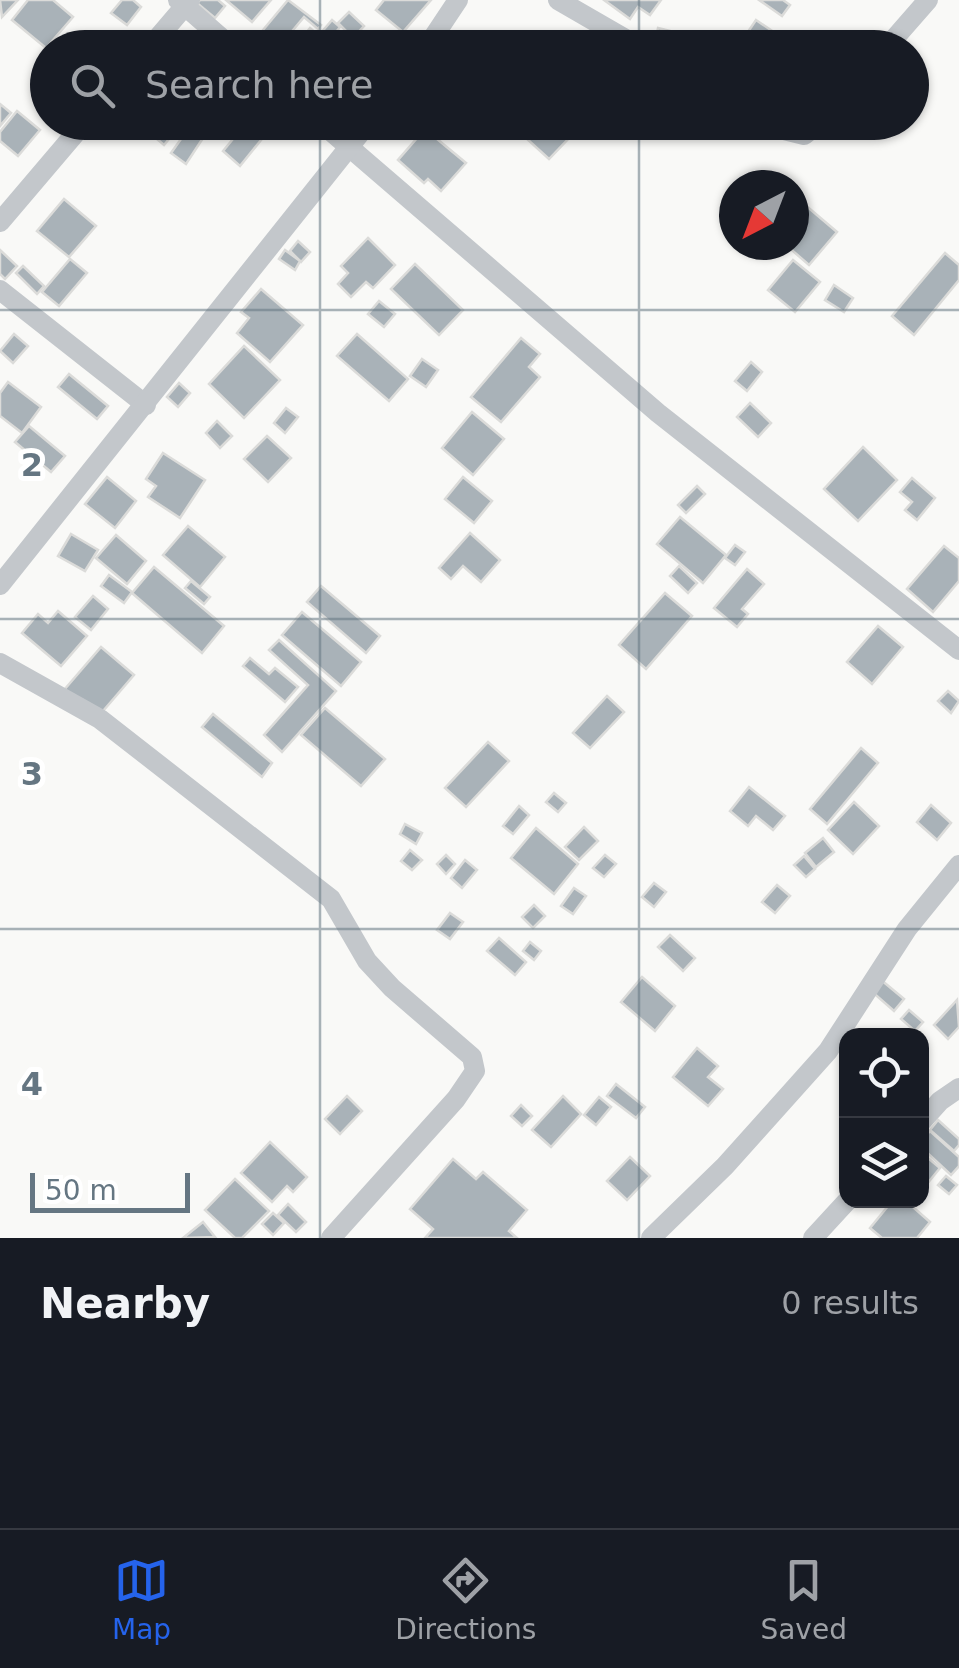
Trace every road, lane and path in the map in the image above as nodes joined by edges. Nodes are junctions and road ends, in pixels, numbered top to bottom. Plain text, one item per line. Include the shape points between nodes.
1 (458, 0) edge
2 (558, 0) edge
3 (928, 0) edge
4 (184, 2) edge
5 (163, 30) edge
6 (214, 30) edge
7 (438, 30) edge
8 (610, 30) edge
9 (902, 30) edge
10 (70, 140) edge
11 (341, 140) edge
12 (356, 140) edge
13 (350, 148) junction
14 (0, 222) edge
15 (0, 290) edge
16 (146, 404) junction
17 (0, 585) edge
18 (959, 650) edge
19 (0, 664) edge
20 (959, 865) edge
21 (959, 1088) edge
22 (925, 1118) edge
23 (841, 1208) edge
24 (331, 1238) edge
25 (650, 1238) edge
26 (813, 1238) edge

1 - 7 street
2 - 8 street
3 - 9 street
4 - 5 street
4 - 6 street
10 - 14 street
11 - 13 street
12 - 13 street
13 - 16 street
13 - 18 street via 658,412
15 - 16 street
16 - 17 street
19 - 24 street via 100,720 331,899 367,961 472,1057 474,1072 456,1100
20 - 25 street via 828,1051
21 - 22 street
23 - 26 street

